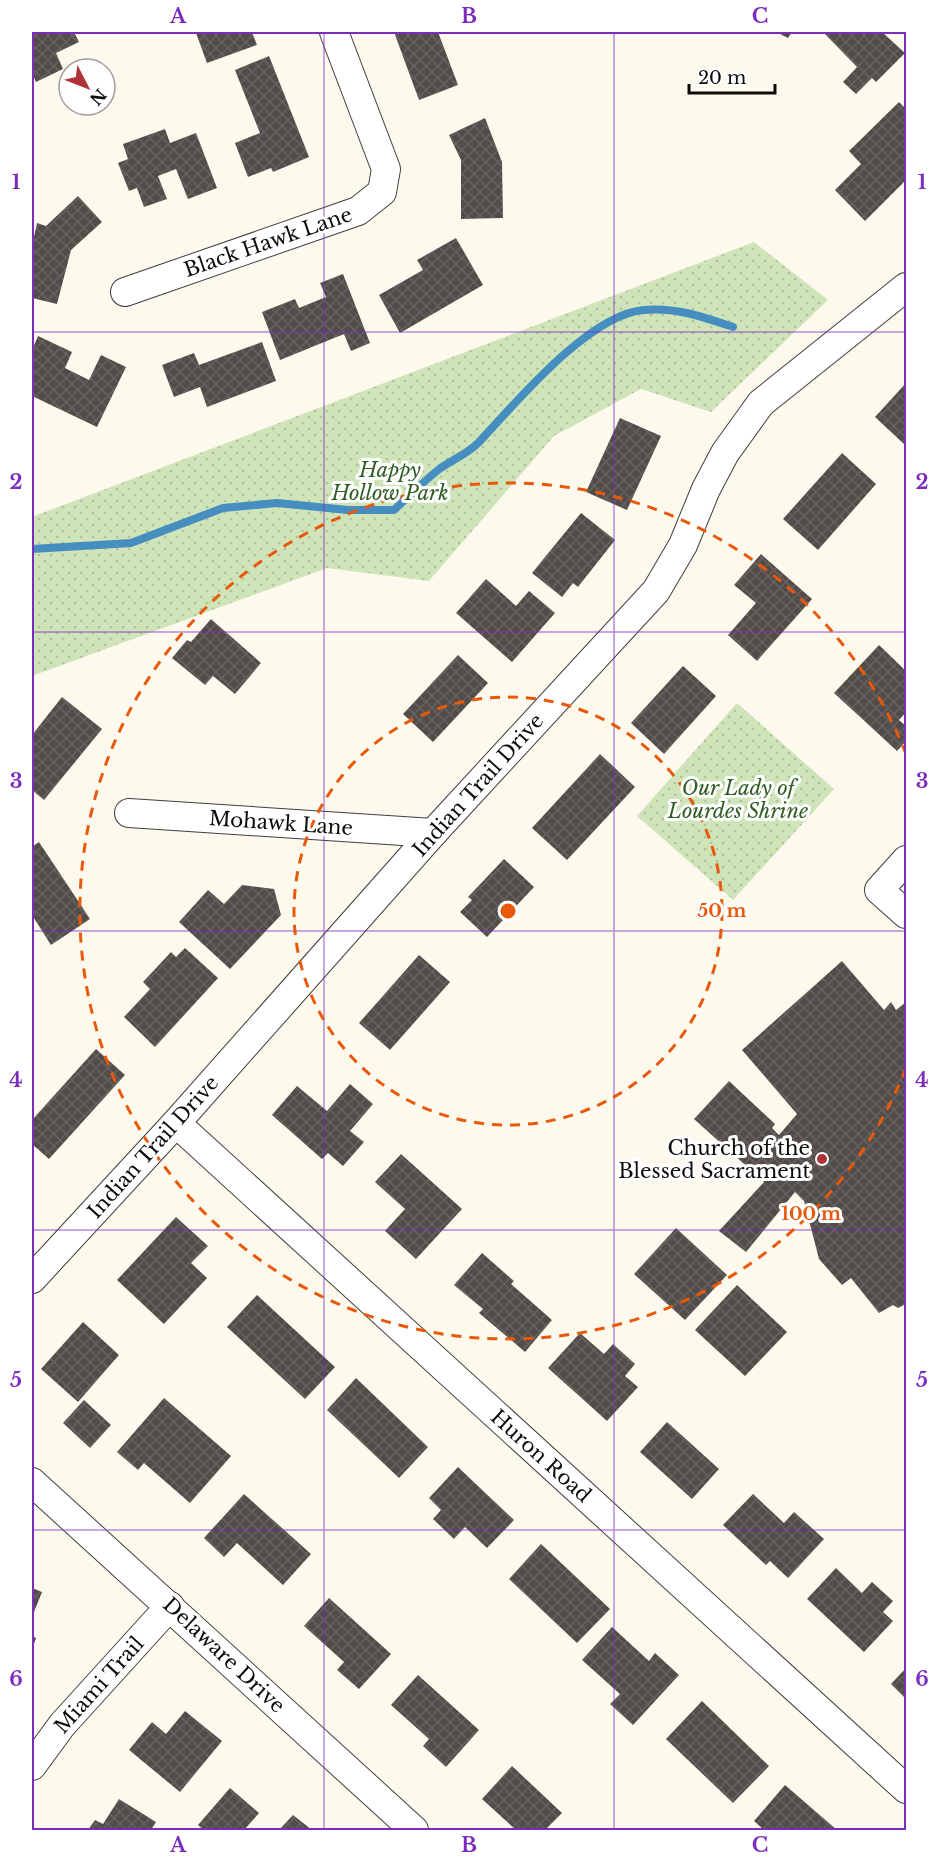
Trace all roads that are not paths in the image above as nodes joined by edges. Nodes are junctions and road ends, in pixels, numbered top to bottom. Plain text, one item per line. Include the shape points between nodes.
1 (334, 32) edge
2 (906, 287) edge
3 (125, 292) dead end
4 (129, 813) dead end
5 (433, 833) junction
6 (906, 860) edge
7 (906, 914) edge
8 (176, 1123) junction
9 (32, 1279) edge
10 (32, 1482) edge
11 (170, 1606) junction
12 (32, 1766) edge
13 (906, 1789) edge
14 (414, 1830) edge

1 - 3 street, Black Hawk Lane via 386,169 382,192 358,211
2 - 5 street, Indian Trail Drive via 761,403 725,453 683,545 656,591
4 - 5 street, Mohawk Lane
5 - 8 street, Indian Trail Drive
6 - 7 street via 879,890
8 - 9 street, Indian Trail Drive
8 - 13 street, Huron Road
10 - 11 street, Delaware Drive
11 - 12 street, Miami Trail via 62,1725
11 - 14 street, Delaware Drive

